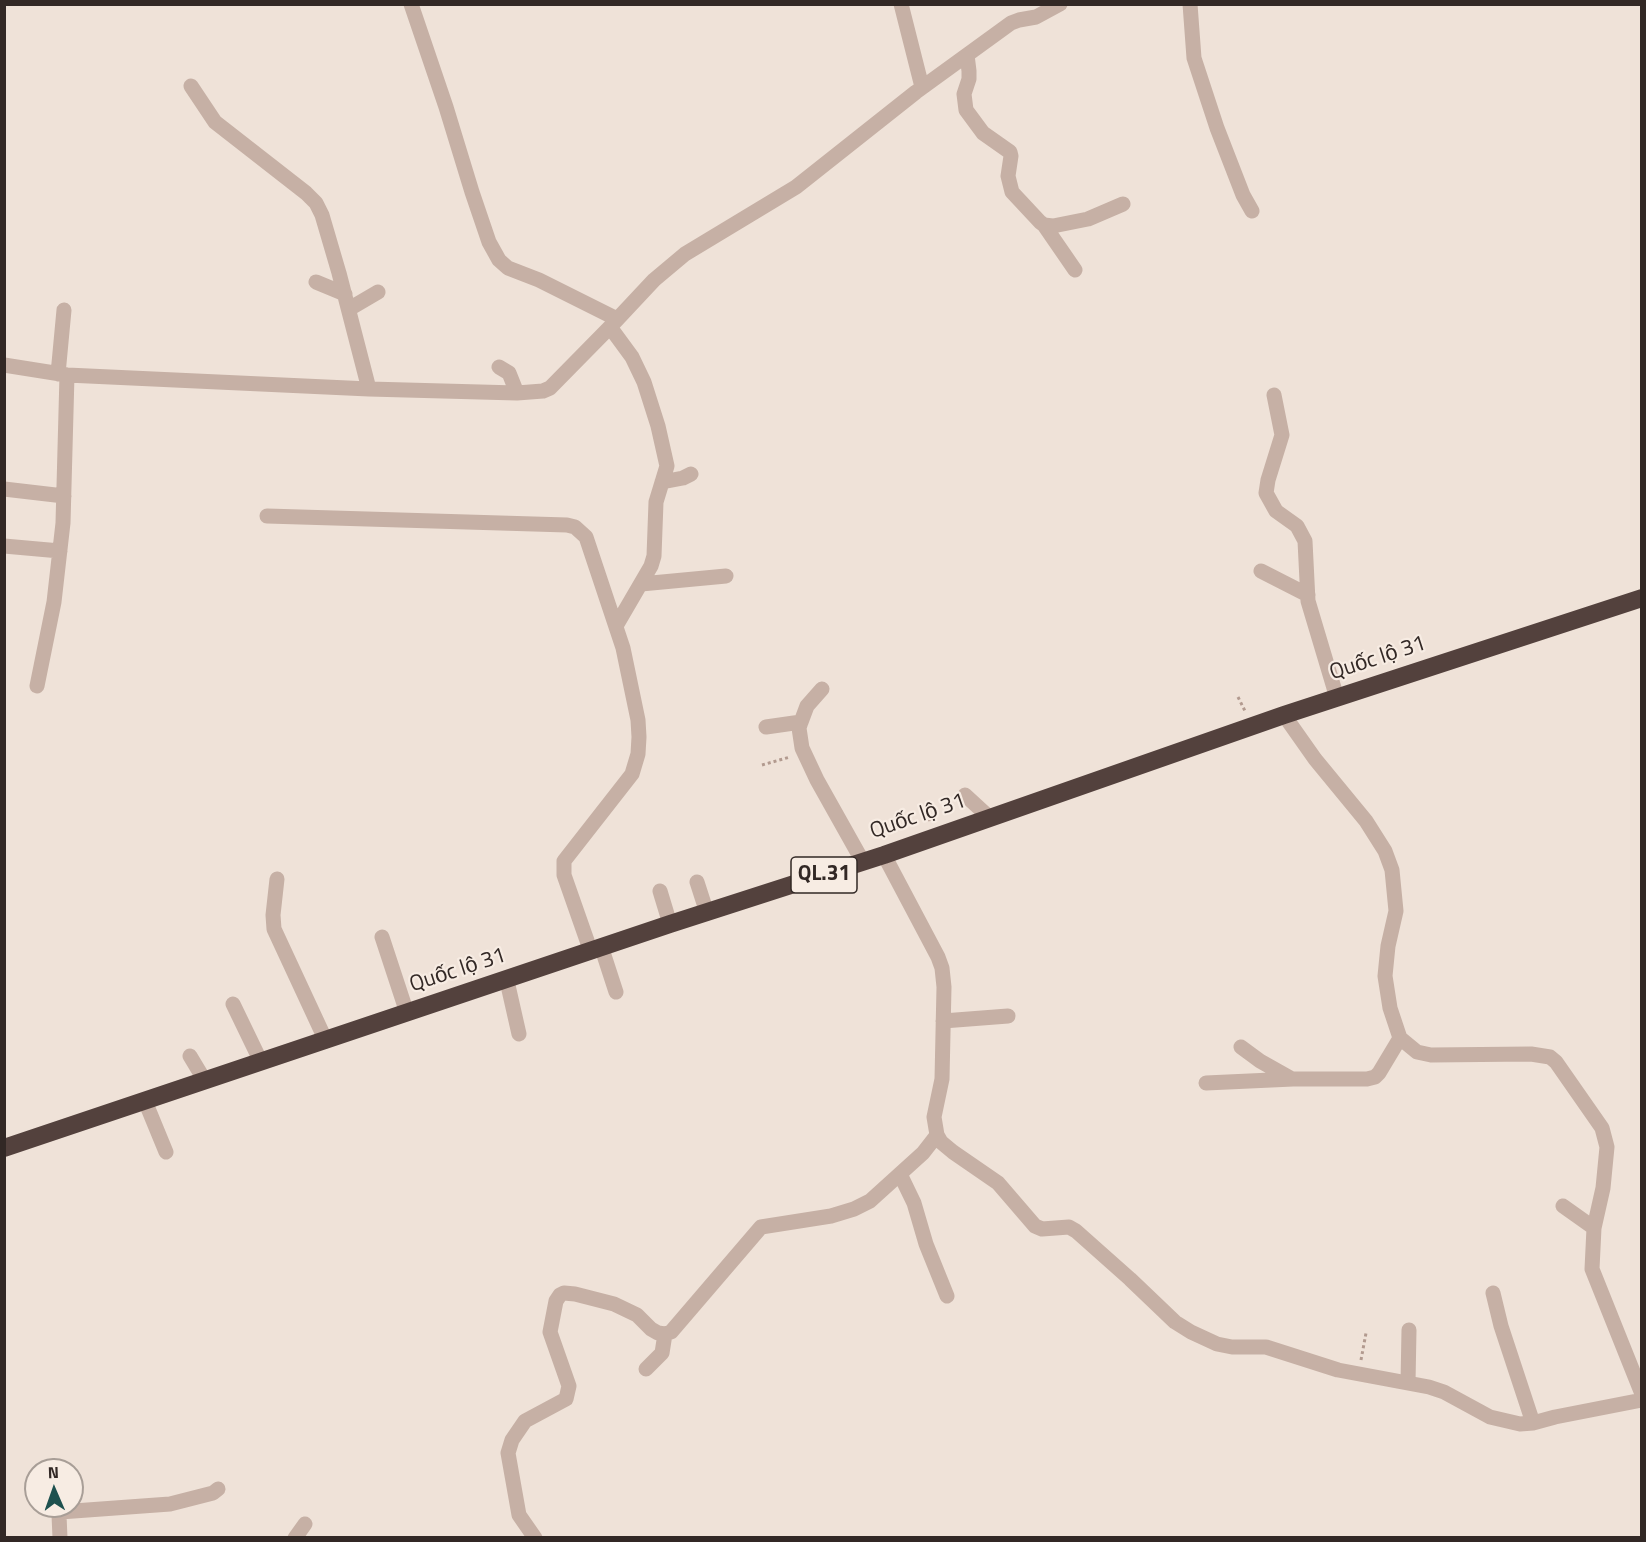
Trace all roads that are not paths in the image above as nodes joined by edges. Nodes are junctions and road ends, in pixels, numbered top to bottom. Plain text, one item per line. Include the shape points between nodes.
1 (411, 4) edge
2 (901, 4) edge
3 (1060, 4) edge
4 (1190, 4) edge
5 (967, 55) junction
6 (191, 86) dead end
7 (922, 87) junction
8 (1123, 204) dead end
9 (1252, 211) dead end
10 (1044, 225) junction
11 (1075, 270) dead end
12 (316, 282) dead end
13 (378, 292) dead end
14 (347, 302) junction
15 (64, 310) dead end
16 (614, 323) junction
17 (4, 365) edge
18 (498, 367) dead end
19 (62, 374) junction
20 (369, 389) junction
21 (517, 393) junction
22 (1274, 395) dead end
23 (691, 474) dead end
24 (662, 482) junction
25 (4, 489) edge
26 (64, 496) junction
27 (267, 516) dead end
28 (4, 546) edge
29 (60, 551) junction
30 (1261, 571) dead end
31 (726, 576) dead end
32 (641, 584) junction
33 (1308, 595) junction
34 (1641, 598) edge
35 (616, 626) junction
36 (36, 686) dead end
37 (822, 688) dead end
38 (1337, 698) junction
39 (1284, 715) junction
40 (801, 722) junction
41 (766, 727) dead end
42 (965, 795) dead end
43 (990, 818) junction
44 (884, 855) junction
45 (863, 862) junction
46 (277, 879) dead end
47 (697, 882) dead end
48 (660, 891) dead end
49 (707, 913) junction
50 (670, 924) junction
51 (382, 937) dead end
52 (597, 951) junction
53 (507, 981) junction
54 (616, 992) dead end
55 (233, 1004) dead end
56 (407, 1013) junction
57 (1008, 1016) dead end
58 (943, 1021) junction
59 (519, 1034) dead end
60 (1400, 1038) junction
61 (326, 1041) junction
62 (1241, 1047) dead end
63 (190, 1056) dead end
64 (261, 1062) junction
65 (1293, 1079) junction
66 (205, 1081) junction
67 (1206, 1083) dead end
68 (145, 1101) junction
69 (937, 1135) junction
70 (4, 1148) edge
71 (166, 1152) dead end
72 (900, 1174) junction
73 (1563, 1206) dead end
74 (1594, 1228) junction
75 (1493, 1293) dead end
76 (947, 1296) dead end
77 (1409, 1330) dead end
78 (665, 1334) junction
79 (646, 1369) dead end
80 (1408, 1383) junction
81 (1641, 1394) edge
82 (1641, 1401) edge
83 (1533, 1423) junction
84 (218, 1489) dead end
85 (305, 1524) dead end
86 (60, 1538) edge
87 (295, 1538) edge
88 (536, 1538) edge

1 - 16 street via 471,192 489,242 500,260 508,268 539,280
2 - 7 street
3 - 5 street via 1036,17 1011,23
4 - 9 street via 1194,58
5 - 7 street
5 - 10 street via 966,110 983,133 1010,152 1008,176 1012,192
6 - 14 street via 215,122 316,203
7 - 16 street via 796,187 669,266
8 - 10 street via 1088,219
10 - 11 street
12 - 14 street
13 - 14 street
14 - 20 street
15 - 19 street
16 - 21 street via 550,388
16 - 24 street via 644,382 658,426 666,466
17 - 19 street
18 - 21 street via 509,373
19 - 20 street
19 - 26 street
20 - 21 street
22 - 33 street via 1282,435 1266,493 1276,511 1297,526 1305,541
23 - 24 street
24 - 32 street via 656,502 654,556
25 - 26 street
26 - 29 street
27 - 35 street via 575,527 586,537
28 - 29 street
29 - 36 street via 54,602
30 - 33 street
31 - 32 street
32 - 35 street
33 - 38 street
34 - 38 highway, Quốc lộ 31 / QL.31
35 - 52 street via 638,720 638,754 632,774 564,861 563,869
37 - 40 street via 807,706
38 - 39 highway, Quốc lộ 31 / QL.31
39 - 43 highway, Quốc lộ 31 / QL.31
39 - 60 street via 1366,821 1392,870 1396,911 1385,976
40 - 41 street
40 - 45 street via 804,753
42 - 43 street
43 - 44 highway, Quốc lộ 31 / QL.31
44 - 45 highway, Quốc lộ 31 / QL.31
44 - 58 street via 938,957 944,987
45 - 49 highway, Quốc lộ 31 / QL.31
46 - 61 street via 274,929
47 - 49 street
48 - 50 street
49 - 50 highway, Quốc lộ 31 / QL.31
50 - 52 highway, Quốc lộ 31 / QL.31
51 - 56 street
52 - 53 highway, Quốc lộ 31 / QL.31
52 - 54 street
53 - 56 highway, Quốc lộ 31 / QL.31
53 - 59 street
55 - 64 street
56 - 61 highway, Quốc lộ 31 / QL.31
57 - 58 street
58 - 69 street via 942,1079 934,1117
60 - 65 street via 1374,1077
60 - 74 street via 1417,1052 1431,1055 1531,1054 1556,1062 1606,1137 1603,1188
61 - 64 highway, Quốc lộ 31 / QL.31
62 - 65 street
63 - 66 street
64 - 66 highway, Quốc lộ 31 / QL.31
65 - 67 street
66 - 68 highway, Quốc lộ 31 / QL.31
68 - 70 highway, Quốc lộ 31 / QL.31
68 - 71 street
69 - 72 street
69 - 80 street via 952,1152 998,1184 1035,1226 1069,1227 1076,1231 1175,1322 1191,1332 1217,1344 1266,1347 1338,1370
72 - 76 street
72 - 78 street via 870,1202 854,1209 761,1227 675,1328
73 - 74 street
74 - 81 street via 1594,1276
75 - 83 street
77 - 80 street
78 - 79 street via 662,1353
78 - 88 street via 614,1304 564,1293 556,1300 550,1332 569,1386 566,1399 525,1421 508,1453 519,1515
80 - 83 street via 1444,1392 1497,1419
82 - 83 street
84 - 86 street via 170,1504 60,1512
85 - 87 street

